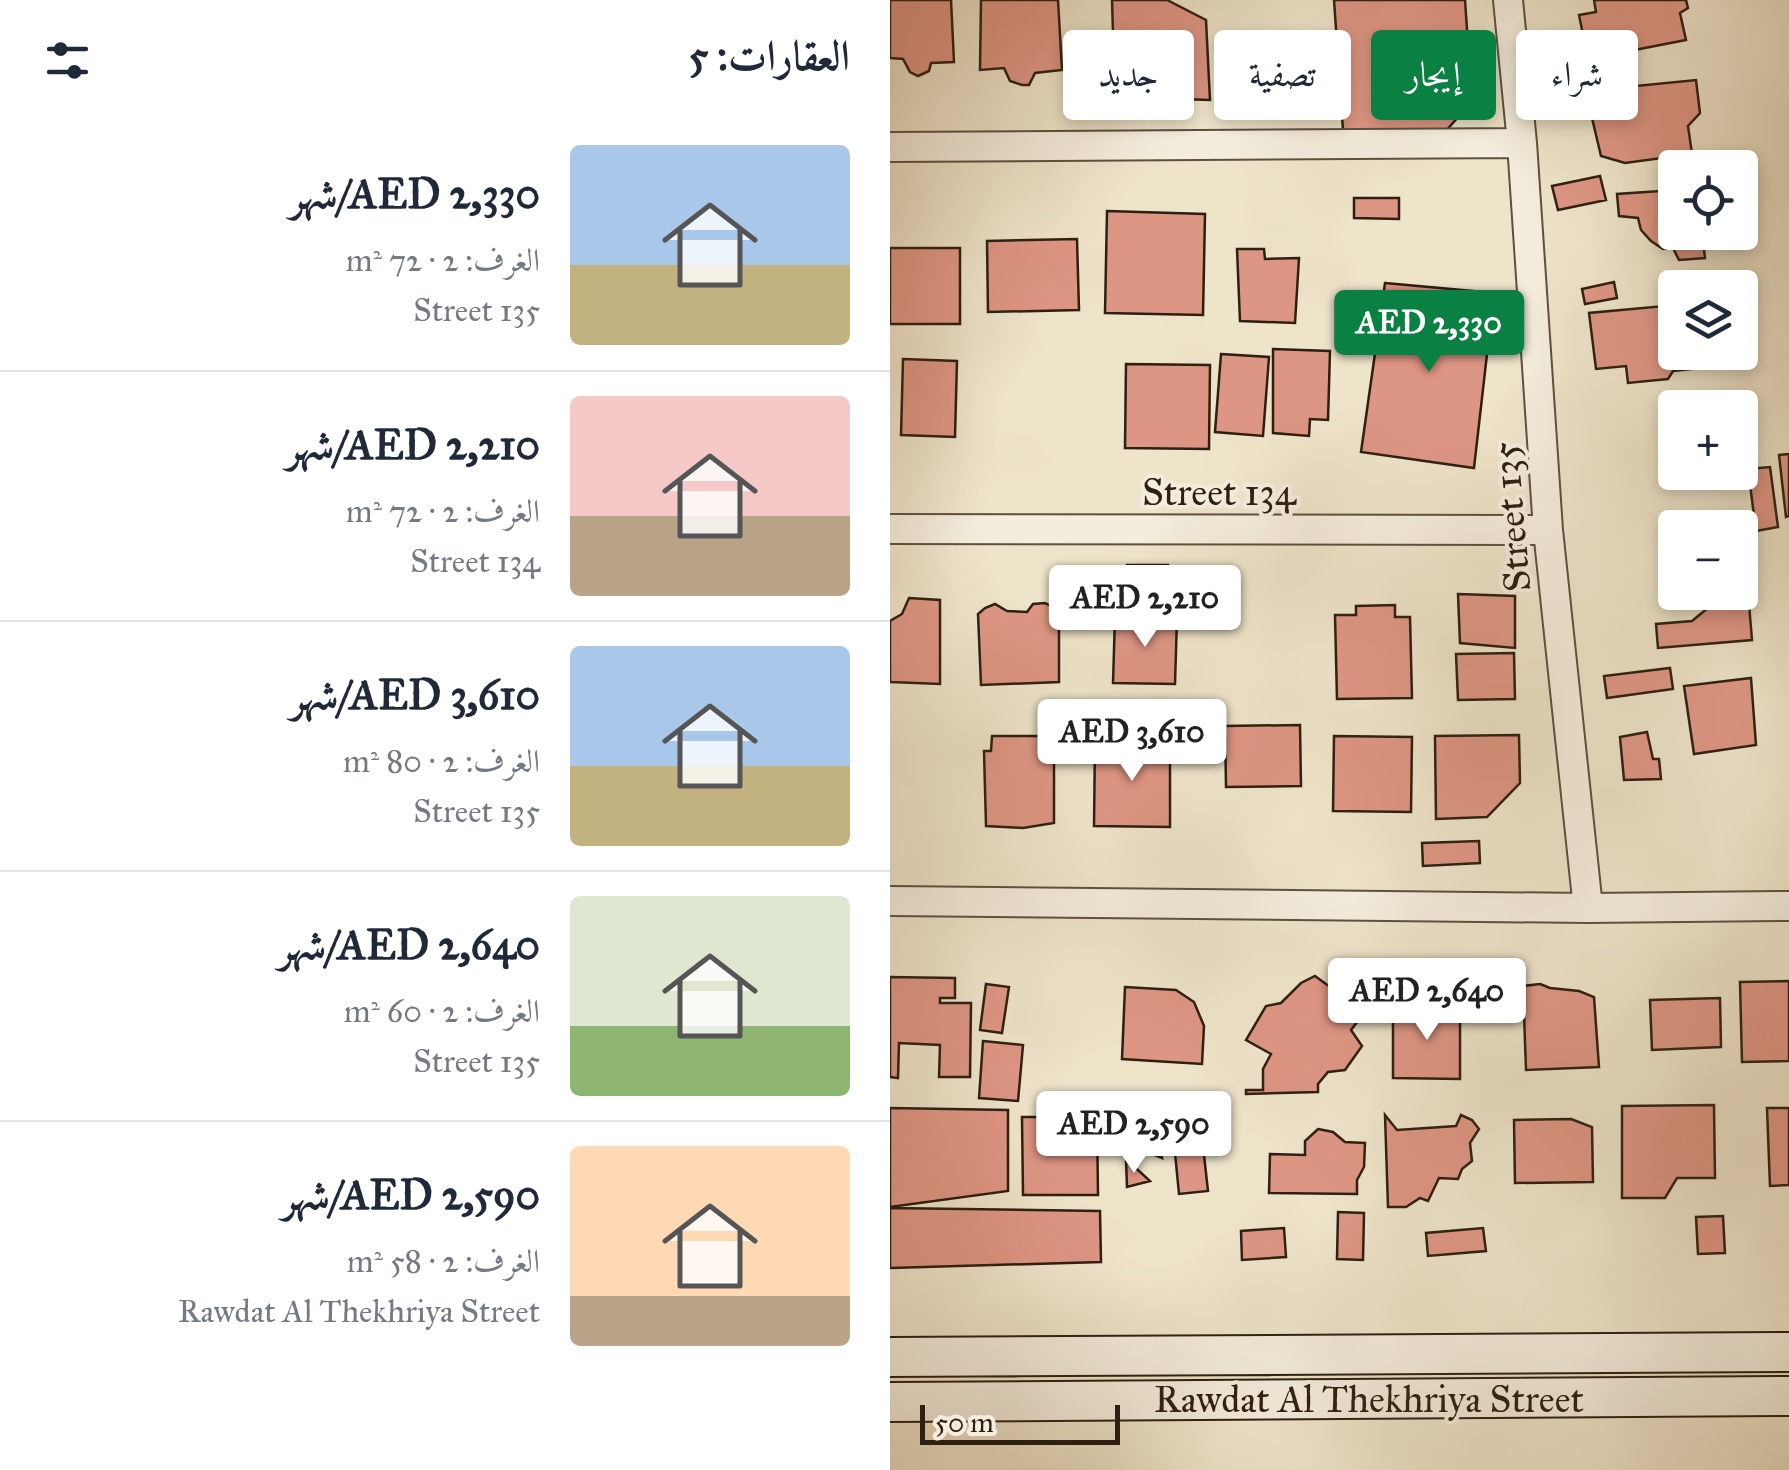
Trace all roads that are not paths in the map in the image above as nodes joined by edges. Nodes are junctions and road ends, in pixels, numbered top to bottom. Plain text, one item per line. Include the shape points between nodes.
1 (1508, 0) edge
2 (1522, 143) junction
3 (890, 148) edge
4 (890, 529) edge
5 (1548, 530) junction
6 (890, 901) edge
7 (1789, 906) edge
8 (1588, 908) junction
9 (1789, 1352) edge
10 (890, 1358) edge
11 (1789, 1396) edge
12 (890, 1402) edge

1 - 2 street, Street 135
2 - 3 street
2 - 5 street, Street 135
4 - 5 street, Street 134
5 - 8 street, Street 135
6 - 8 street
7 - 8 street
9 - 10 street, Rawdat Al Thekhriya Street
11 - 12 street, Rawdat Al Thekhriya Street

